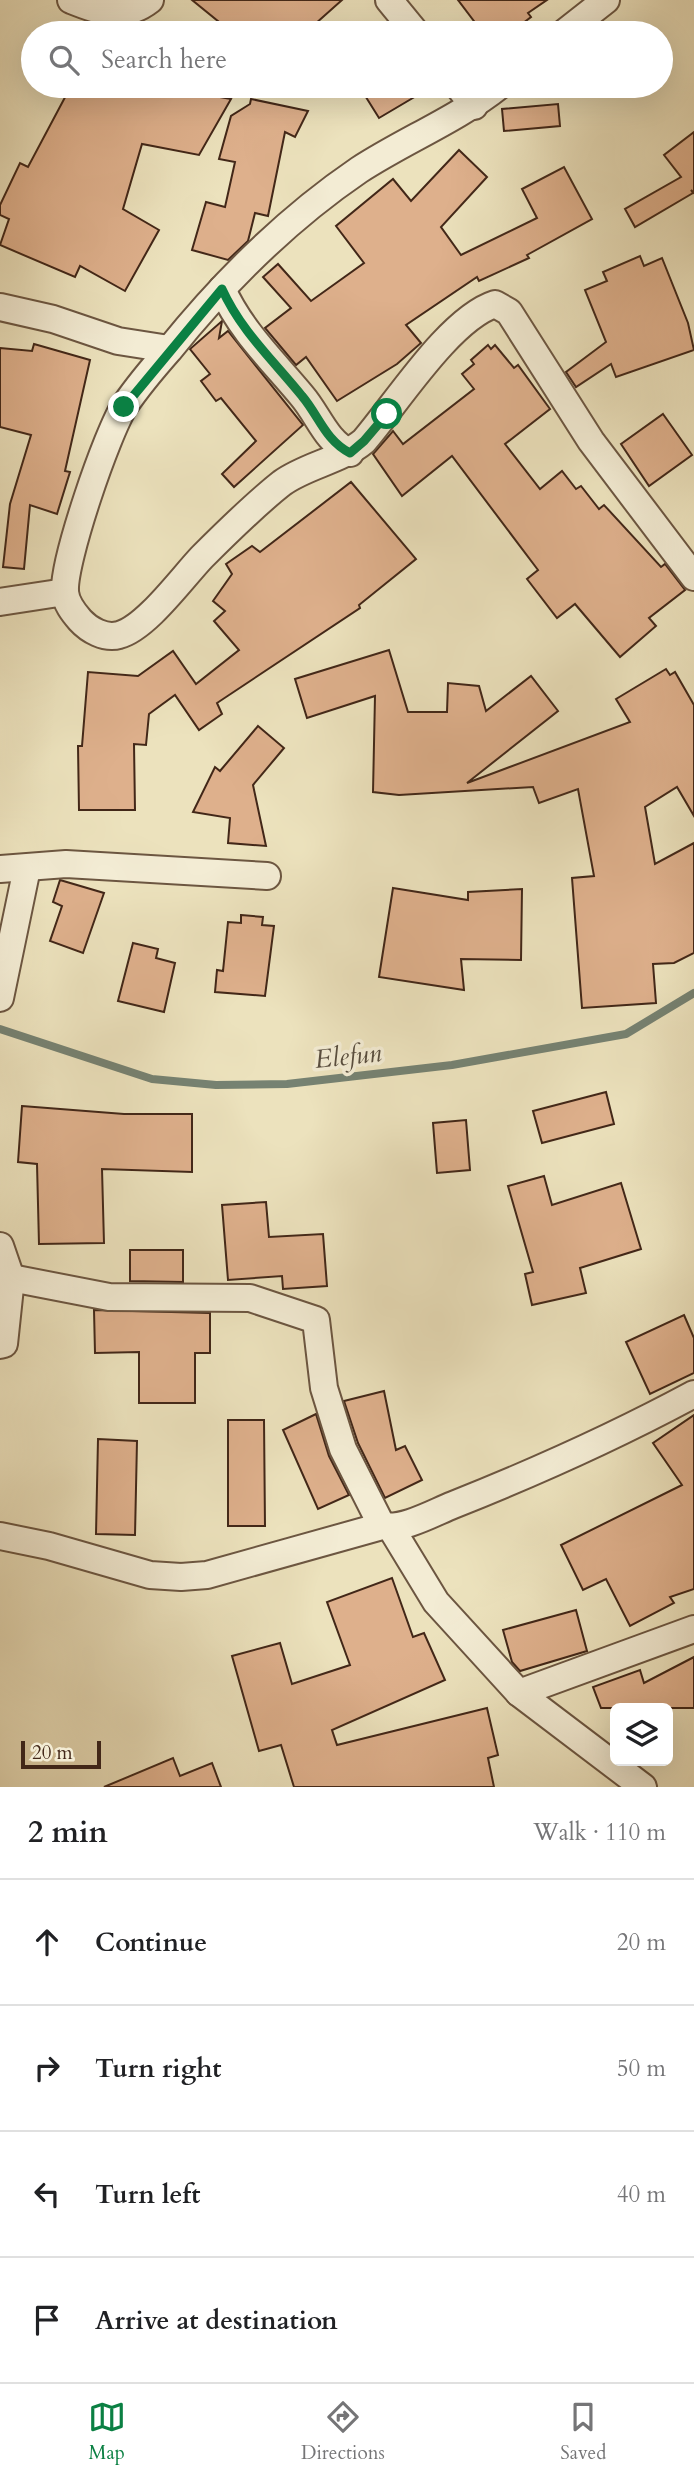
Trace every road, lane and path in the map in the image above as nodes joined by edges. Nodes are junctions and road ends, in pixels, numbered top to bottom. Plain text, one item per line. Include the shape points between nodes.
1 (71, 0) edge
2 (149, 0) edge
3 (389, 0) edge
4 (606, 0) edge
5 (406, 21) edge
6 (579, 21) edge
7 (463, 98) edge
8 (222, 289) junction
9 (0, 307) edge
10 (169, 349) junction
11 (350, 453) junction
12 (694, 577) edge
13 (65, 592) junction
14 (0, 602) edge
15 (27, 868) junction
16 (0, 869) edge
17 (267, 876) dead end
18 (0, 998) edge
19 (0, 1246) edge
20 (11, 1278) junction
21 (0, 1345) edge
22 (694, 1394) edge
23 (425, 1516) junction
24 (387, 1527) junction
25 (0, 1536) edge
26 (408, 1558) junction
27 (694, 1629) edge
28 (519, 1693) junction
29 (643, 1787) edge

1 - 2 street via 123,14
3 - 5 street
4 - 6 street
7 - 8 street via 359,170 267,245
8 - 10 street
8 - 11 street via 235,317 305,399 320,427
9 - 10 street via 53,318 118,341
10 - 13 street via 124,407 97,465
11 - 12 street via 442,344 495,304 509,312 591,441
11 - 13 street via 284,482 137,625 118,635 103,635 87,627 72,611
13 - 14 street
15 - 16 street
15 - 17 street via 66,864
15 - 18 street
19 - 20 street
20 - 21 street via 4,1344
20 - 24 street via 109,1297 250,1298 316,1320 324,1388 339,1437
22 - 23 street via 572,1457
23 - 24 street
23 - 26 street
24 - 25 street via 206,1575 181,1577 150,1575 49,1545
24 - 26 street
26 - 28 street via 436,1602
27 - 28 street
28 - 29 street

